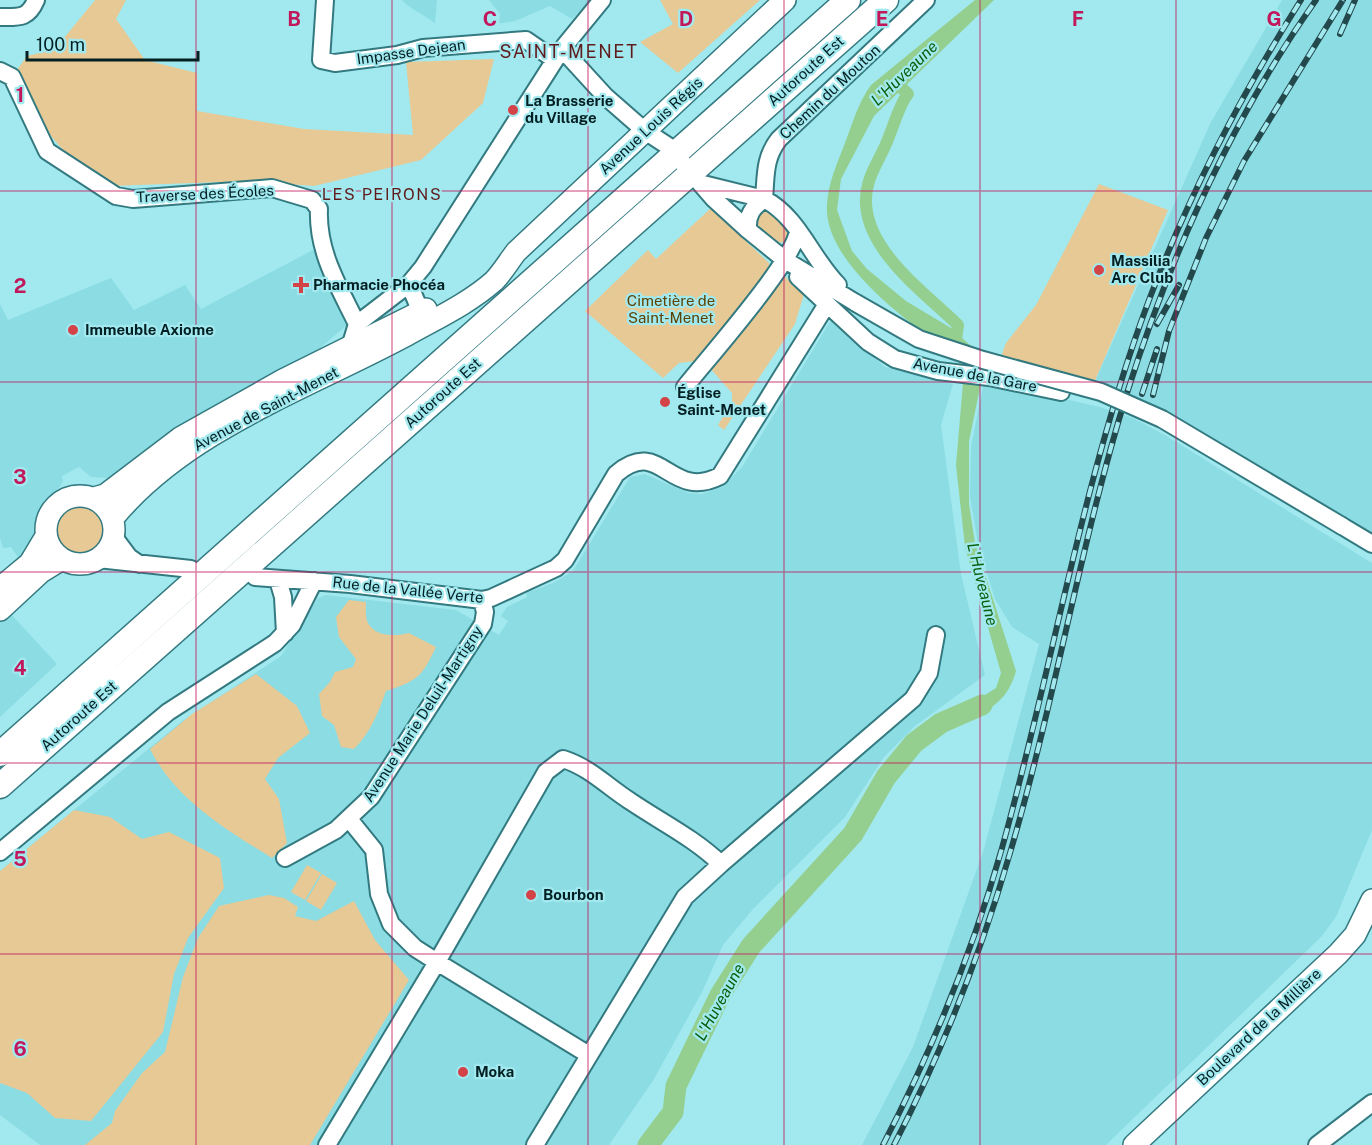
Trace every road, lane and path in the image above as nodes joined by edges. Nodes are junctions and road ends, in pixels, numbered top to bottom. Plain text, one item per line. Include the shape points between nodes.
1 (36, 0) edge
2 (325, 0) edge
3 (602, 0) edge
4 (785, 0) edge
5 (848, 0) edge
6 (886, 0) edge
7 (926, 0) edge
8 (0, 17) edge
9 (559, 54) junction
10 (0, 71) edge
11 (645, 132) junction
12 (701, 182) junction
13 (660, 184) junction
14 (764, 199) junction
15 (748, 230) junction
16 (798, 230) junction
17 (516, 252) junction
18 (785, 260) junction
19 (409, 284) junction
20 (856, 303) junction
21 (827, 304) junction
22 (420, 312) junction
23 (357, 324) junction
24 (404, 336) junction
25 (350, 346) junction
26 (685, 387) dead end
27 (1061, 392) dead end
28 (94, 498) junction
29 (113, 527) junction
30 (45, 538) junction
31 (1372, 544) edge
32 (62, 559) junction
33 (98, 559) junction
34 (139, 564) junction
35 (191, 569) dead end
36 (255, 577) dead end
37 (278, 580) junction
38 (314, 581) junction
39 (0, 588) edge
40 (482, 600) junction
41 (0, 610) edge
42 (285, 633) junction
43 (936, 635) dead end
44 (0, 754) edge
45 (0, 786) edge
46 (349, 819) junction
47 (0, 852) edge
48 (285, 858) dead end
49 (721, 864) junction
50 (1372, 900) edge
51 (437, 962) junction
52 (592, 1050) junction
53 (1372, 1103) edge
54 (327, 1145) edge
55 (535, 1145) edge
56 (1134, 1145) edge
57 (1317, 1145) edge

1 - 8 street via 24,17
2 - 9 street, Impasse Dejean via 321,60 335,63 423,48 526,40
3 - 9 street
4 - 11 main road, Avenue Louis Régis
5 - 13 highway, Autoroute Est via 698,134
6 - 13 highway, Autoroute Est via 720,147
7 - 14 street, Chemin du Mouton via 770,150 765,164
9 - 11 street
9 - 19 street
10 - 23 street, Traverse des Écoles via 12,77 47,151 116,196 133,199 272,188 312,200 319,209 323,250
11 - 12 street via 668,146
11 - 17 main road, Avenue Louis Régis
12 - 14 street
12 - 15 street
13 - 44 highway, Autoroute Est
13 - 45 highway, Autoroute Est
14 - 15 street via 750,212
14 - 16 street via 784,212
15 - 18 street
16 - 18 street via 794,247
16 - 20 street via 823,270
17 - 22 main road, Avenue Louis Régis via 452,296
17 - 24 main road, Avenue Louis Régis via 494,280 455,309
18 - 20 street
18 - 21 street, Avenue de la Gare
18 - 26 street
19 - 22 street
19 - 23 street
20 - 31 street, bridge via 919,339 1132,404
21 - 27 street, Avenue de la Gare via 880,351 895,359
21 - 40 street, Rue de la Vallée Verte via 720,476 708,482 687,483 651,462 637,460 625,465 565,560 505,593
22 - 24 street, Avenue de Saint-Menet via 421,323
22 - 25 main road, Avenue de Saint-Menet
23 - 25 street
24 - 29 main road, Avenue de Saint-Menet via 199,444 134,492
25 - 28 main road, Avenue de Saint-Menet via 180,438 105,495
28 - 29 main road via 105,506
28 - 30 main road via 79,495 60,501 50,512
29 - 33 main road via 106,553
29 - 34 street via 129,557
30 - 32 main road
30 - 39 main road via 30,562
32 - 33 main road via 74,564
32 - 41 main road via 41,572
33 - 34 street
34 - 35 street
36 - 37 street, Rue de la Vallée Verte
37 - 38 street, Rue de la Vallée Verte
37 - 42 street via 284,597
38 - 40 street, Rue de la Vallée Verte
38 - 42 street
40 - 46 street, Avenue Marie Deluil-Martigny via 483,624 371,798
42 - 47 street via 168,712
43 - 49 street via 929,673 913,699
46 - 48 street, Avenue Marie Deluil-Martigny
46 - 51 street via 374,850 378,894 391,924 415,948
49 - 51 street via 704,847 563,759 546,772
49 - 52 street via 686,897
50 - 56 main road, Boulevard de la Millière via 1355,935 1338,954
51 - 52 street
51 - 54 street
52 - 55 street
53 - 57 street

